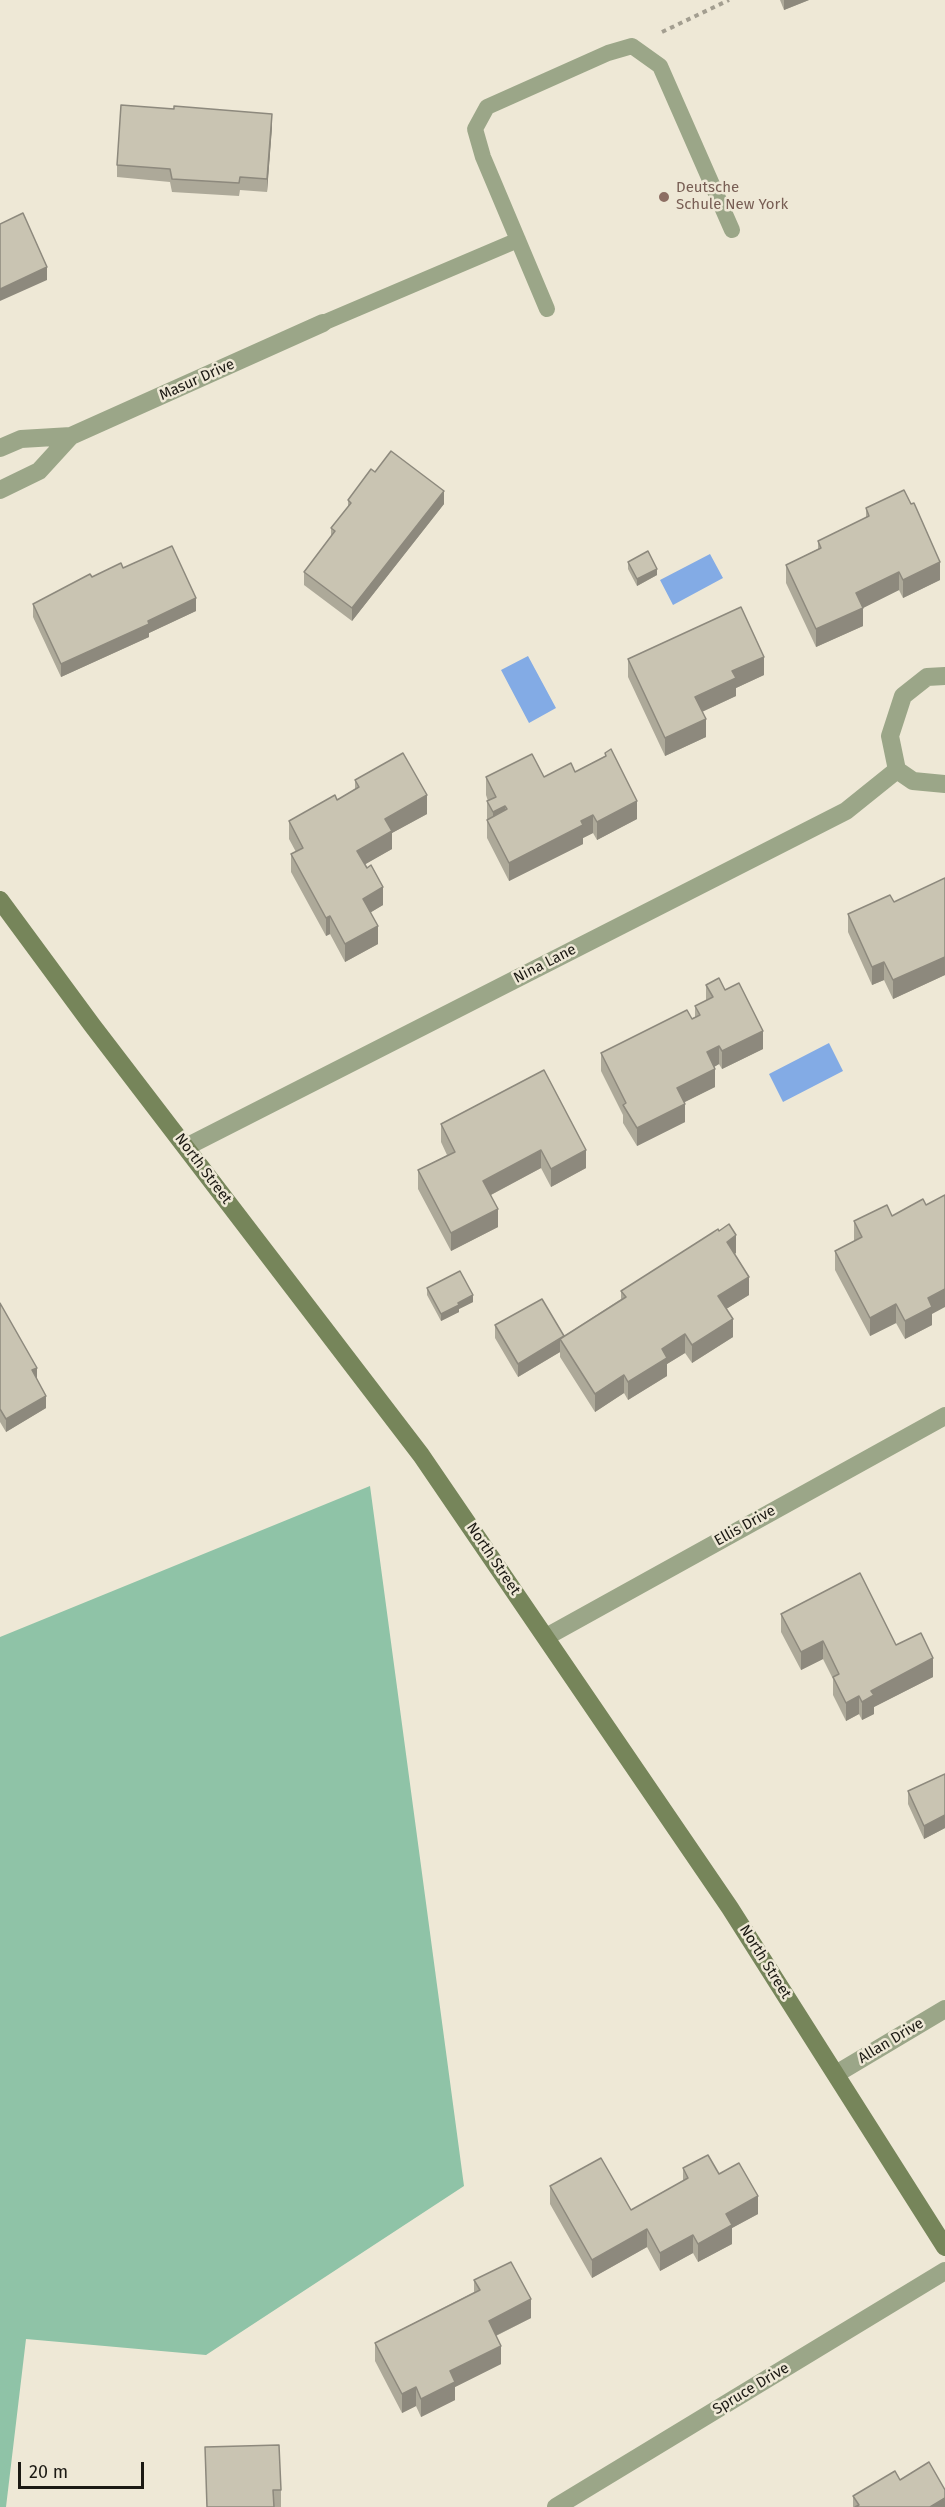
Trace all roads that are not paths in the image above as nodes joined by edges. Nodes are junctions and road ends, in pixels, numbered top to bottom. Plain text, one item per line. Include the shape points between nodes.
1 (732, 230) dead end
2 (518, 240) junction
3 (547, 309) dead end
4 (324, 323) joint
5 (71, 436) junction
6 (0, 448) edge
7 (0, 490) edge
8 (945, 676) edge
9 (897, 770) junction
10 (945, 784) edge
11 (0, 903) edge
12 (186, 1147) junction
13 (945, 1416) edge
14 (546, 1637) junction
15 (945, 2009) edge
16 (836, 2074) junction
17 (945, 2247) edge
18 (945, 2271) edge
19 (556, 2507) edge

1 - 2 lane via 660,66 632,46 608,52 488,107 475,129
2 - 3 lane
2 - 4 lane
4 - 5 street, Masur Drive
5 - 6 street, Masur Drive via 21,439
5 - 7 street, Masur Drive via 39,471
8 - 9 street via 927,677 903,696 890,736
9 - 10 street via 913,781
9 - 12 street, Nina Lane via 846,812
11 - 12 main road, North Street
12 - 14 main road, North Street via 421,1455
13 - 14 street, Ellis Drive
14 - 16 main road, North Street via 730,1908
15 - 16 street, Allan Drive
16 - 17 main road, North Street
18 - 19 street, Spruce Drive

